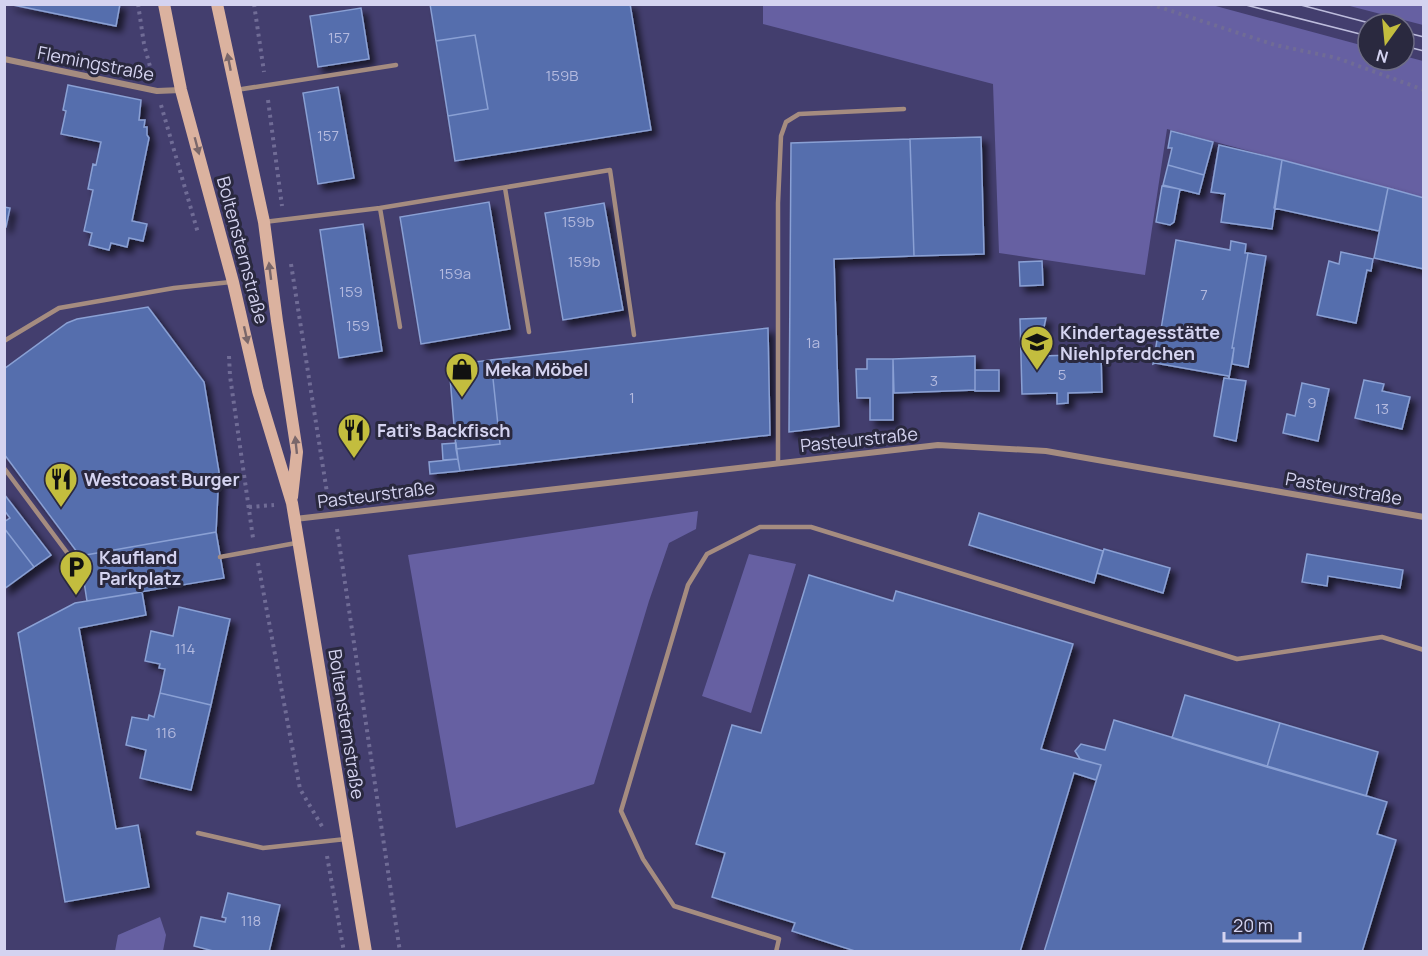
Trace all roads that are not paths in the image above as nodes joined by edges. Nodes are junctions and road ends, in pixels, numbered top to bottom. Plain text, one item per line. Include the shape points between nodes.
1 (164, 4) edge
2 (217, 4) edge
3 (4, 59) edge
4 (396, 65) dead end
5 (181, 90) junction
6 (234, 90) junction
7 (904, 109) dead end
8 (505, 188) junction
9 (380, 208) junction
10 (264, 222) junction
11 (233, 282) junction
12 (400, 327) dead end
13 (529, 332) dead end
14 (634, 335) dead end
15 (4, 340) edge
16 (778, 463) junction
17 (4, 468) edge
18 (292, 503) junction
19 (1424, 517) edge
20 (294, 519) junction
21 (299, 543) junction
22 (220, 557) dead end
23 (78, 580) dead end
24 (1424, 650) edge
25 (198, 833) dead end
26 (348, 838) junction
27 (366, 951) edge
28 (776, 951) edge

1 - 5 main road, Boltensternstraße
6 -> 2 main road, Boltensternstraße
3 - 5 street, Flemingstraße via 157,91
4 - 6 lane
5 -> 11 main road, Boltensternstraße
6 - 10 main road, Boltensternstraße
7 - 16 lane via 799,114 786,122 781,136
8 - 9 lane
8 - 13 lane
8 - 14 lane via 610,170
9 - 10 lane
9 - 12 lane
18 -> 10 main road, Boltensternstraße via 297,452
11 - 15 lane via 59,308
11 -> 18 main road, Boltensternstraße via 258,391
16 - 19 street, Pasteurstraße via 938,445 1046,451
16 - 20 street, Pasteurstraße
17 - 23 lane via 77,566
18 - 20 main road, Boltensternstraße
20 - 21 main road, Boltensternstraße
21 - 22 lane
21 - 26 main road, Boltensternstraße
24 - 28 lane via 1382,637 1237,659 811,527 760,527 707,554 688,585 621,811 643,859 674,906 779,939
25 - 26 lane via 263,848
26 - 27 main road, Boltensternstraße

